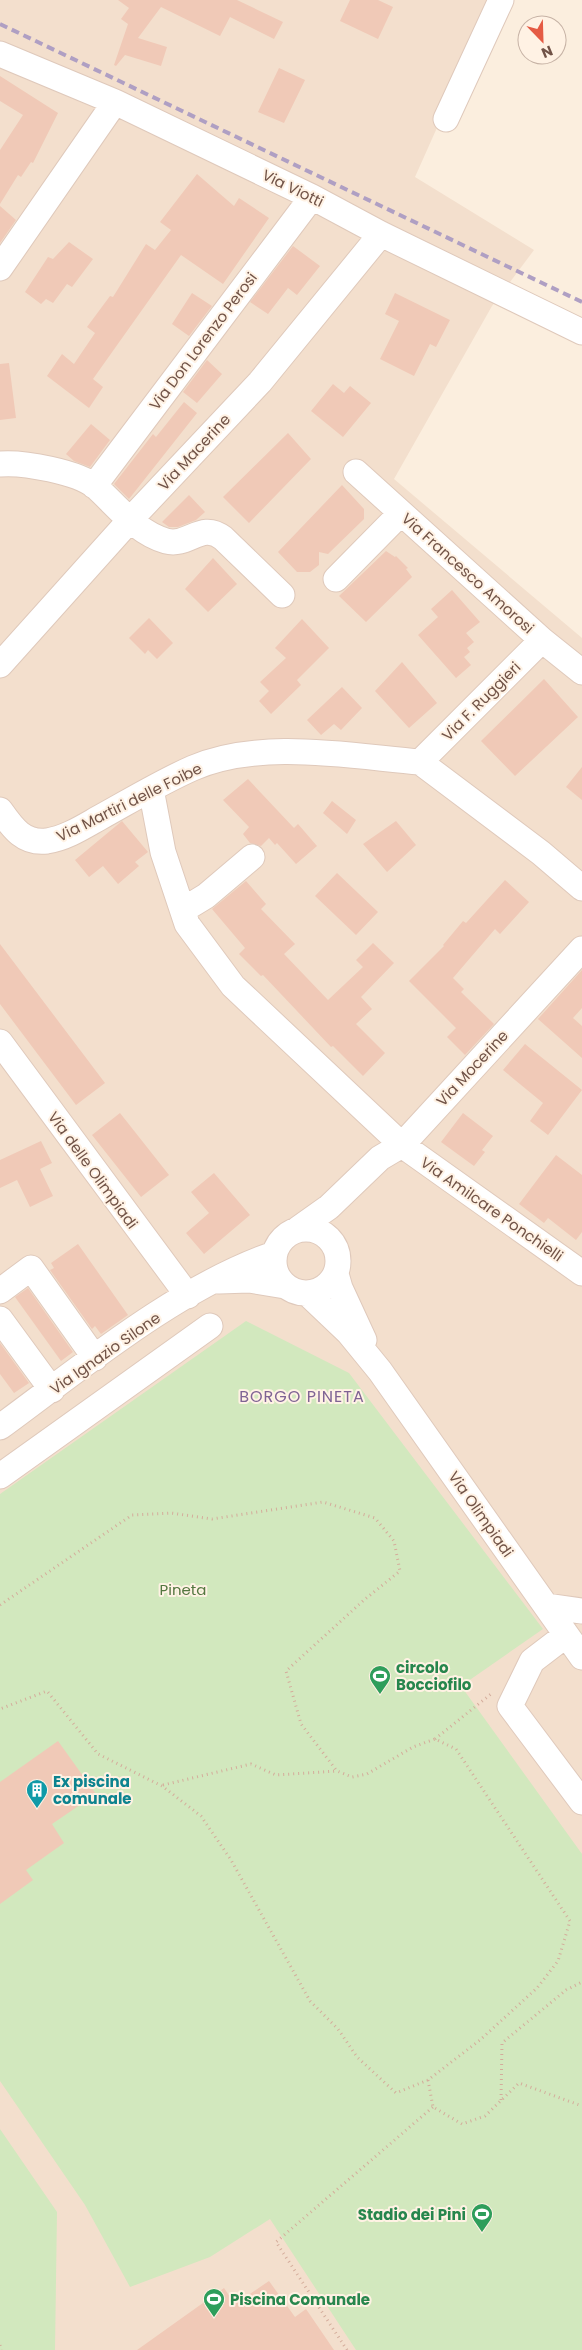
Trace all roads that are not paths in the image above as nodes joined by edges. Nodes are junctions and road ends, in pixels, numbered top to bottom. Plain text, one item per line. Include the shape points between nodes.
1 (501, 0) edge
2 (0, 54) edge
3 (115, 102) junction
4 (446, 119) dead end
5 (312, 197) junction
6 (381, 234) junction
7 (0, 268) edge
8 (582, 332) edge
9 (0, 464) edge
10 (356, 472) dead end
11 (94, 486) junction
12 (402, 513) junction
13 (130, 520) junction
14 (336, 579) dead end
15 (282, 595) dead end
16 (542, 640) junction
17 (0, 665) edge
18 (582, 672) edge
19 (420, 762) junction
20 (151, 789) junction
21 (0, 810) edge
22 (252, 857) dead end
23 (582, 888) edge
24 (183, 910) junction
25 (582, 949) edge
26 (0, 1042) edge
27 (402, 1145) junction
28 (358, 1180) junction
29 (298, 1230) junction
30 (274, 1254) junction
31 (336, 1262) junction
32 (582, 1273) edge
33 (212, 1282) junction
34 (296, 1290) junction
35 (0, 1291) edge
36 (188, 1296) junction
37 (0, 1318) edge
38 (210, 1326) dead end
39 (92, 1359) junction
40 (380, 1370) junction
41 (52, 1390) junction
42 (114, 1395) junction
43 (0, 1427) edge
44 (0, 1476) edge
45 (546, 1606) junction
46 (582, 1611) edge
47 (566, 1635) junction
48 (582, 1657) edge
49 (582, 1802) edge

1 - 4 street
2 - 3 street, Via Viotti
3 - 5 street, Via Viotti
3 - 7 street
5 - 6 street, Via Viotti
5 - 11 street, Via Don Lorenzo Perosi
6 - 8 street, Via Viotti
6 - 13 street, Via Macerine via 260,382
9 - 11 street via 52,469
10 - 12 street, Via Francesco Amorosi
11 - 13 street
12 - 14 street
12 - 16 street, Via Francesco Amorosi
13 - 15 street via 166,541 181,541 206,531 218,534
13 - 17 street, Via Macerine
16 - 18 street, Via Francesco Amorosi
16 - 19 street, Via F. Ruggieri
19 - 20 street, Via Martiri delle Foibe via 318,754 250,754 200,766
19 - 23 street via 542,853
20 - 21 street, Via Martiri delle Foibe via 69,834 46,841 31,840 19,834
20 - 24 street, Via Amilcare Ponchielli via 163,852
22 - 24 street via 206,896
24 - 27 street, Via Amilcare Ponchielli via 187,924 234,986
25 - 27 street, Via Mocerine
26 - 36 street, Via delle Olimpiadi
27 - 28 street, Via Mocerine via 380,1158
27 - 32 street, Via Amilcare Ponchielli
28 - 29 street, Via Mocerine
28 - 31 street, Via Mocerine via 342,1216
29 - 30 street via 282,1238
29 - 31 street via 317,1230 325,1235
30 - 33 street, Via Ignazio Silone
30 - 34 street via 275,1272
31 - 34 street via 324,1288
31 - 40 street, Via Olimpiadi via 338,1286
33 - 34 street, Via Ignazio Silone via 250,1280
33 - 36 street, Via Ignazio Silone
34 - 40 street, Via Olimpiadi via 349,1334
35 - 39 street via 31,1268
36 - 39 street, Via Ignazio Silone
37 - 41 street
38 - 42 street
39 - 41 street, Via Ignazio Silone
39 - 42 street
40 - 45 street, Via Olimpiadi
41 - 43 street, Via Ignazio Silone
42 - 44 street
45 - 46 street
45 - 47 street, Via Olimpiadi
47 - 48 street, Via Olimpiadi
47 - 49 street via 532,1661 510,1706

